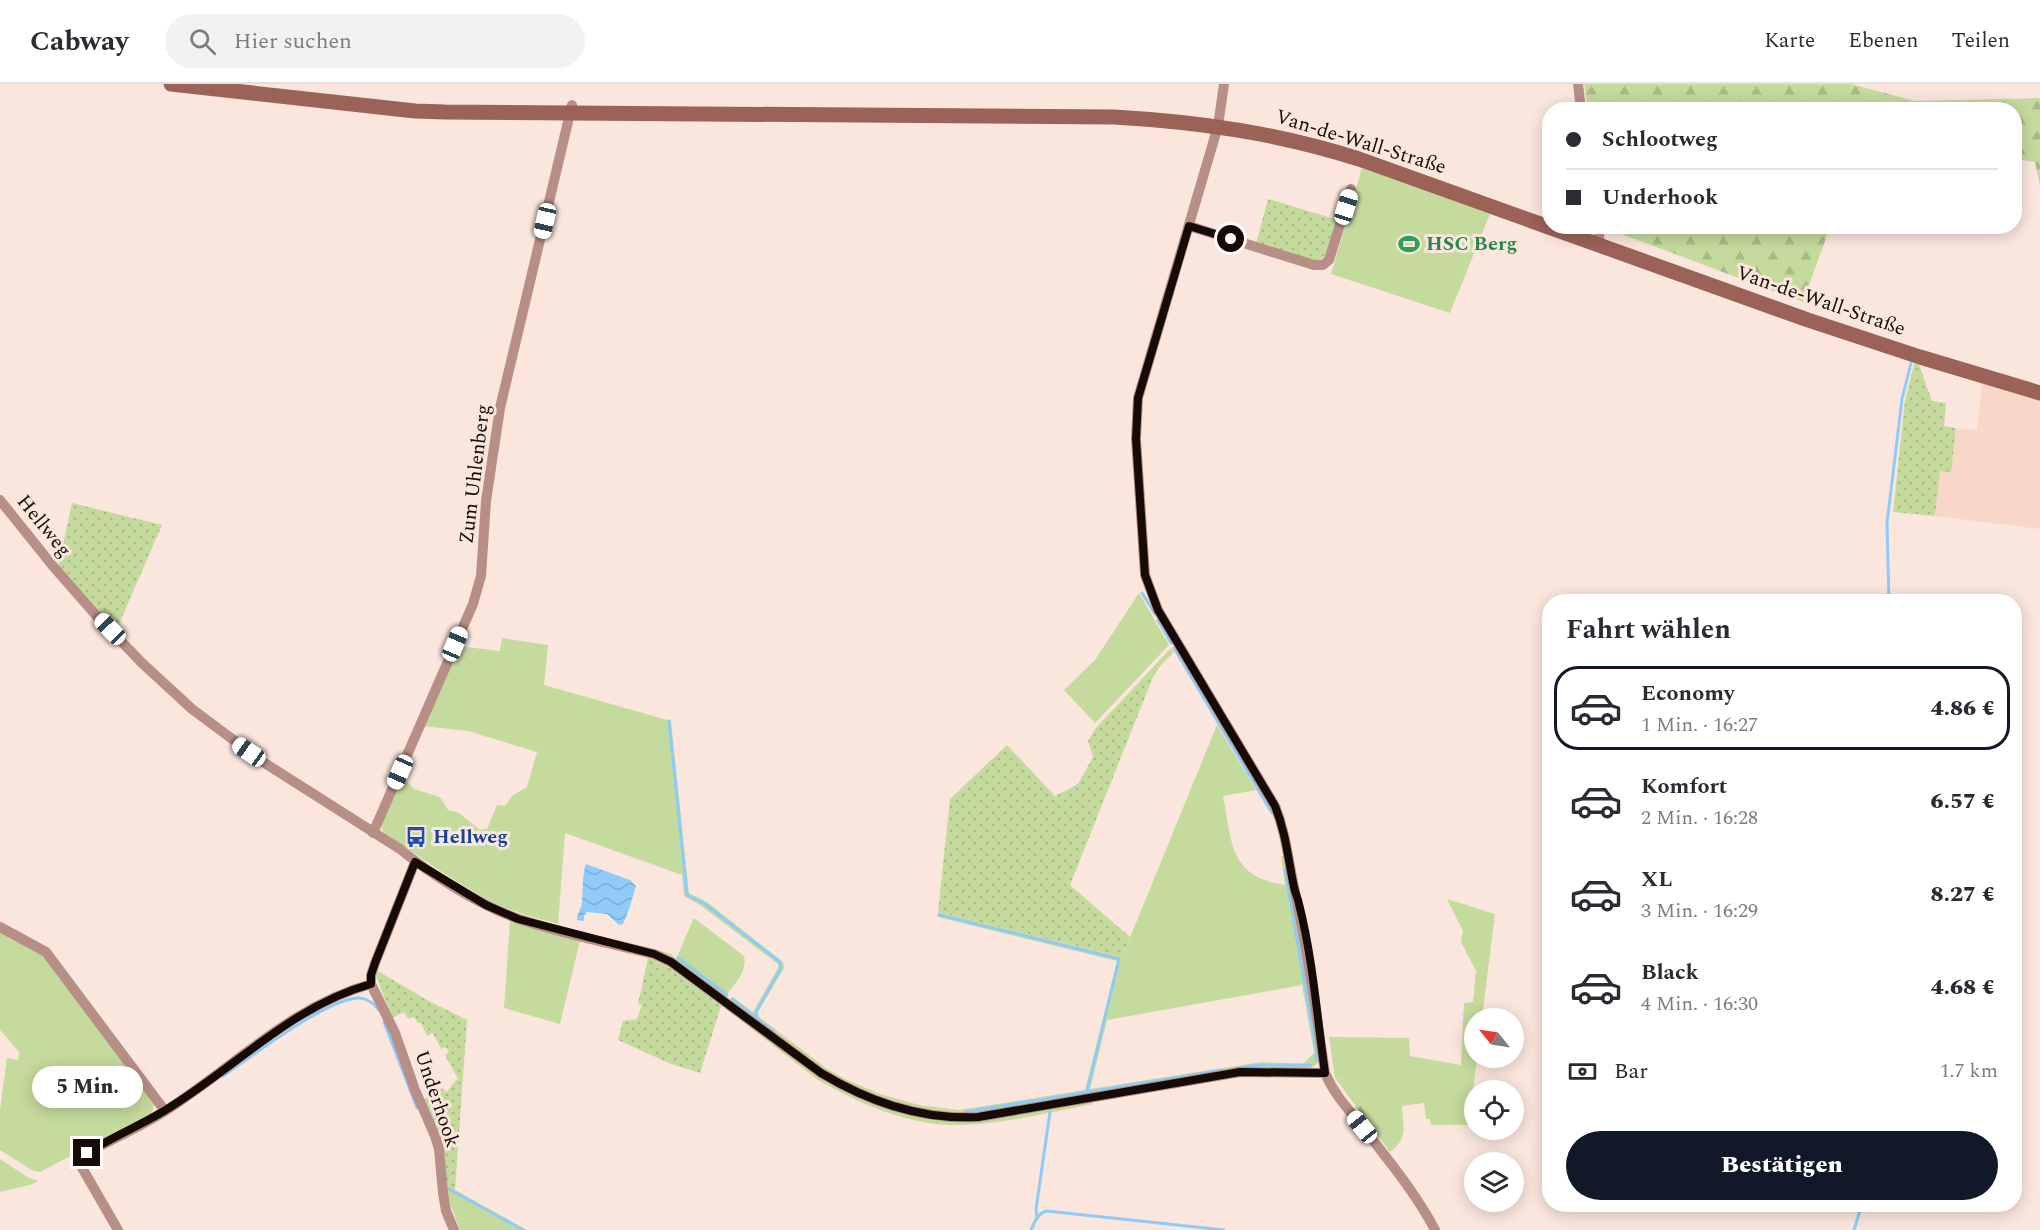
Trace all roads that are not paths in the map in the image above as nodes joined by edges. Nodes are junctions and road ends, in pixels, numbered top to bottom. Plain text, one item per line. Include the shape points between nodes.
1 (171, 84) edge
2 (1224, 84) edge
3 (1578, 84) edge
4 (1580, 102) edge
5 (571, 109) junction
6 (1218, 126) junction
7 (1351, 189) dead end
8 (1542, 224) edge
9 (1189, 226) junction
10 (1569, 234) edge
11 (1599, 234) edge
12 (1600, 245) junction
13 (2040, 393) edge
14 (0, 500) edge
15 (373, 833) junction
16 (415, 862) junction
17 (0, 927) edge
18 (371, 984) junction
19 (1325, 1073) junction
20 (165, 1111) junction
21 (118, 1230) edge
22 (454, 1230) edge
23 (1435, 1230) edge

1 - 5 main road, Van-de-Wall-Straße via 415,111
2 - 6 street
3 - 4 street
5 - 6 main road, Van-de-Wall-Straße via 1114,117
5 - 15 street, Zum Uhlenberg via 500,408 486,501 481,576 473,604
6 - 8 main road, Van-de-Wall-Straße via 1285,138 1351,156
6 - 9 street
7 - 9 street via 1329,260 1323,265 1314,266
9 - 19 street via 1138,398 1136,439 1145,575 1158,610 1275,806 1285,834 1299,905
10 - 12 main road, Van-de-Wall-Straße
11 - 12 street
12 - 13 main road, Van-de-Wall-Straße via 1867,340
14 - 15 street, Hellweg via 94,613 192,710
15 - 16 street, Hellweg
16 - 18 street via 375,963
16 - 19 street, Hellweg via 486,905 518,919 654,954 671,962 821,1073 880,1102 918,1113 978,1117 1240,1072
17 - 20 street via 46,952
18 - 20 street via 305,1013
18 - 22 street, Underhook via 435,1136 446,1211
19 - 23 street via 1335,1094
20 - 21 street via 76,1159

